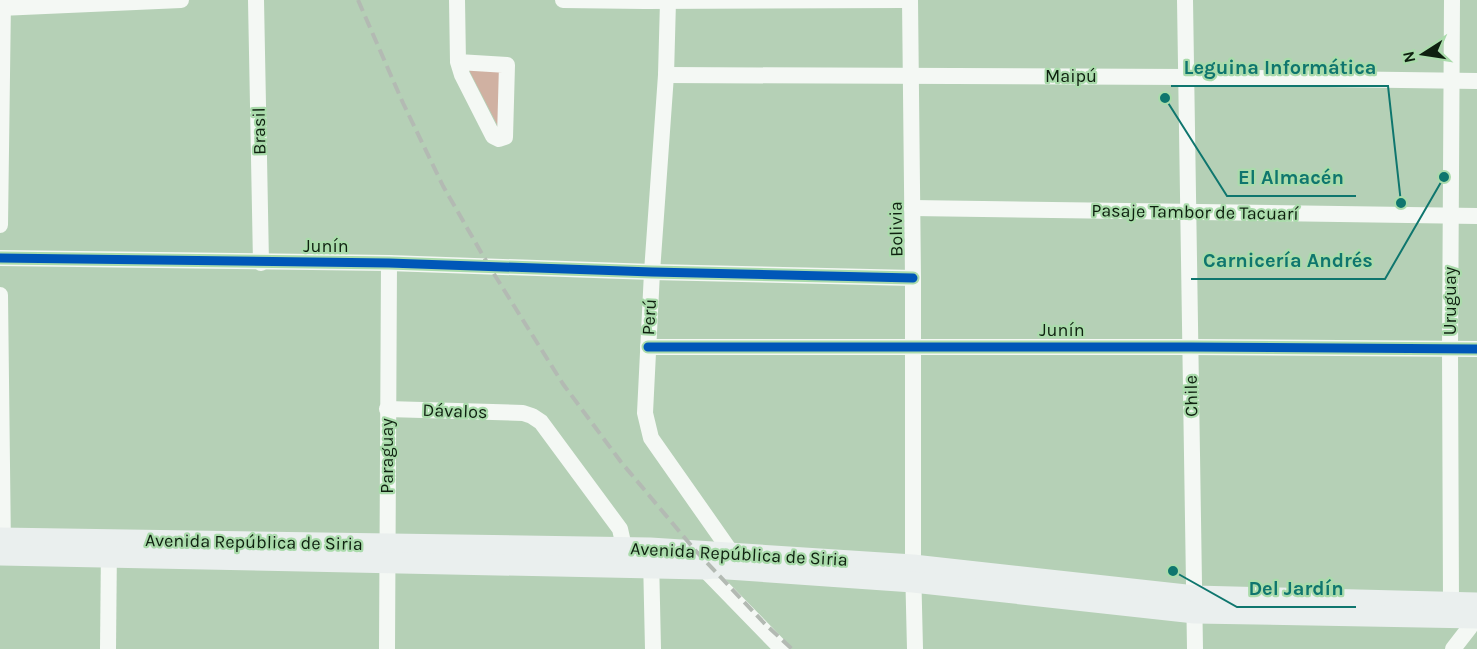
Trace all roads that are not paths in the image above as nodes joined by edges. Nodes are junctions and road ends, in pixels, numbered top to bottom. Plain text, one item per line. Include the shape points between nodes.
1 (181, 0) edge
2 (256, 0) edge
3 (457, 0) edge
4 (563, 0) edge
5 (903, 0) edge
6 (910, 0) edge
7 (1185, 0) edge
8 (1452, 0) edge
9 (645, 1) edge
10 (668, 1) edge
11 (2, 5) edge
12 (458, 62) junction
13 (666, 75) junction
14 (910, 75) junction
15 (1187, 77) junction
16 (1451, 81) junction
17 (1477, 81) edge
18 (912, 208) junction
19 (1188, 212) junction
20 (1451, 216) junction
21 (1477, 216) edge
22 (0, 225) edge
23 (0, 258) edge
24 (261, 262) junction
25 (389, 263) junction
26 (652, 272) junction
27 (913, 278) junction
28 (0, 296) edge
29 (648, 347) junction
30 (913, 347) junction
31 (1191, 347) junction
32 (1450, 349) junction
33 (1477, 349) edge
34 (387, 409) junction
35 (2, 546) edge
36 (624, 547) junction
37 (109, 549) junction
38 (388, 554) junction
39 (651, 558) junction
40 (735, 561) junction
41 (704, 569) junction
42 (913, 574) junction
43 (1195, 604) junction
44 (1469, 609) edge
45 (108, 649) edge
46 (387, 649) edge
47 (653, 649) edge
48 (782, 649) edge
49 (915, 649) edge
50 (1195, 649) edge
51 (1453, 649) edge

1 - 11 street
2 - 24 street, Brasil
3 - 12 street
4 - 9 street
5 - 10 street
6 - 14 street, Bolivia
7 - 15 street, Chile
8 - 16 street, Uruguay
9 - 10 street
10 - 13 street, Perú
11 - 22 street
12 - 12 street via 493,136 505,137 507,65
13 - 14 street, Maipú
13 - 26 street, Perú
14 - 15 street, Maipú
14 - 18 street, Bolivia
15 - 16 street, Maipú
15 - 19 street, Chile
16 - 17 street, Maipú
16 - 20 street, Uruguay
18 - 19 street, Pasaje Tambor de Tacuarí
18 - 27 street, Bolivia
19 - 20 street, Pasaje Tambor de Tacuarí
19 - 31 street, Chile
20 - 21 street, Pasaje Tambor de Tacuarí
20 - 32 street, Uruguay
23 - 24 street, Junín
24 - 25 street, Junín
25 - 26 street, Junín
25 - 34 street, Paraguay
26 - 27 street
26 - 29 street, Perú
27 - 30 street, Bolivia
28 - 35 street
29 - 30 street, Junín
29 - 40 street, Perú via 645,413 651,438
30 - 31 street, Junín
30 - 42 street, Bolivia
31 - 32 street, Junín
31 - 43 street, Chile
32 - 33 street, Junín
32 - 44 street, Uruguay
34 - 36 street, Dávalos via 531,416 541,422 620,529
34 - 38 street, Paraguay
35 - 37 main road, Avenida República de Siria
36 - 38 main road, Avenida República de Siria
36 - 39 main road, Avenida República de Siria
37 - 38 main road, Avenida República de Siria
37 - 45 street
38 - 39 main road, Avenida República de Siria
38 - 46 street, Paraguay
39 - 40 main road, Avenida República de Siria
39 - 41 main road, Avenida República de Siria
39 - 47 street
40 - 41 main road, Avenida República de Siria
40 - 42 main road, Avenida República de Siria
41 - 48 street
42 - 43 main road, Avenida República de Siria
42 - 49 street, Bolivia
43 - 44 main road, Avenida República de Siria
43 - 44 main road, Avenida República de Siria
43 - 50 street, Chile
44 - 51 street via 1470,627

